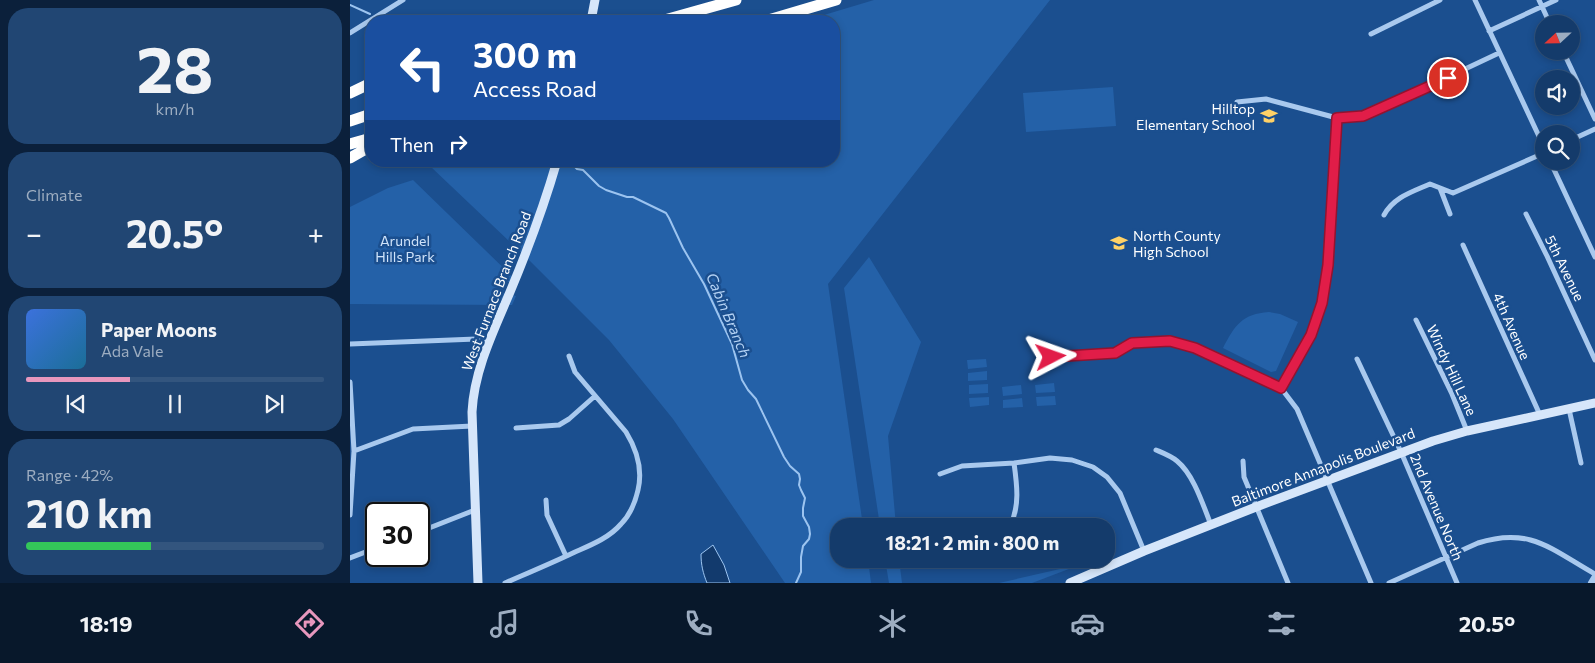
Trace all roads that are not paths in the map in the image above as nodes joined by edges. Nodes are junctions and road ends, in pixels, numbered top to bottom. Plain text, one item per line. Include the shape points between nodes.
1 (403, 0) edge
2 (595, 0) edge
3 (736, 0) edge
4 (745, 0) edge
5 (836, 0) edge
6 (1440, 0) edge
7 (1475, 0) edge
8 (1539, 0) edge
9 (1556, 0) edge
10 (1542, 6) junction
11 (379, 15) edge
12 (592, 15) edge
13 (682, 15) edge
14 (698, 15) edge
15 (785, 15) edge
16 (1546, 15) edge
17 (365, 24) edge
18 (1489, 31) junction
19 (350, 33) edge
20 (1371, 34) dead end
21 (1500, 53) junction
22 (1567, 60) edge
23 (365, 86) edge
24 (350, 93) edge
25 (1237, 102) dead end
26 (365, 116) edge
27 (1337, 118) junction
28 (1595, 119) edge
29 (350, 121) edge
30 (1535, 128) edge
31 (1595, 129) edge
32 (1580, 136) edge
33 (365, 140) edge
34 (350, 144) edge
35 (365, 149) edge
36 (1535, 157) edge
37 (350, 158) edge
38 (555, 167) edge
39 (1554, 170) edge
40 (1440, 188) junction
41 (1450, 214) dead end
42 (1526, 214) dead end
43 (1384, 215) dead end
44 (1463, 245) dead end
45 (1595, 257) edge
46 (1416, 320) dead end
47 (489, 343) junction
48 (350, 344) edge
49 (569, 356) dead end
50 (1051, 357) dead end
51 (1357, 359) dead end
52 (1595, 360) edge
53 (350, 382) edge
54 (1281, 388) junction
55 (595, 396) junction
56 (1595, 403) edge
57 (1569, 409) junction
58 (1540, 416) junction
59 (472, 426) junction
60 (516, 428) dead end
61 (1467, 431) junction
62 (1156, 450) dead end
63 (354, 451) junction
64 (1401, 452) junction
65 (1243, 461) dead end
66 (1014, 463) junction
67 (1581, 463) dead end
68 (940, 474) dead end
69 (1327, 480) junction
70 (546, 500) dead end
71 (1256, 507) junction
72 (475, 510) junction
73 (350, 515) edge
74 (1014, 518) edge
75 (1211, 525) junction
76 (430, 528) edge
77 (1144, 551) junction
78 (365, 552) edge
79 (566, 556) junction
80 (1447, 557) junction
81 (350, 558) edge
82 (1595, 574) edge
83 (1595, 578) edge
84 (478, 583) edge
85 (505, 583) edge
86 (1070, 583) edge
87 (1288, 583) edge
88 (1371, 583) edge
89 (1389, 583) edge
90 (1457, 583) edge
91 (1592, 583) edge

1 - 11 street
2 - 12 main road
3 - 13 highway
4 - 14 highway
5 - 15 highway
6 - 20 street
7 - 18 street
8 - 10 street
9 - 10 street
10 - 16 street
10 - 18 street
17 - 19 street
18 - 21 street
21 - 27 street via 1376,111 1363,116
21 - 30 street
22 - 28 street
23 - 24 highway
25 - 27 street via 1266,99
26 - 29 highway
27 - 54 street via 1328,265 1322,303 1311,335
31 - 32 street
33 - 34 highway
35 - 37 highway
36 - 40 street via 1453,193
38 - 47 main road, West Furnace Branch Road
39 - 45 street
40 - 41 street
40 - 43 street via 1430,184 1396,200
42 - 52 street, 5th Avenue
44 - 58 street, 4th Avenue
46 - 61 street, Windy Hill Lane
47 - 48 street via 476,339
47 - 59 main road, West Furnace Branch Road via 474,388
49 - 55 street via 575,372
50 - 54 street via 1115,353 1132,343 1170,341 1195,348
51 - 64 street, 2nd Avenue North
53 - 63 street
54 - 69 street via 1296,409
55 - 60 street via 559,425
55 - 79 street via 632,442 639,461 640,480 635,501 620,526 602,540
56 - 57 main road, Baltimore Annapolis Boulevard
57 - 58 main road, Baltimore Annapolis Boulevard
57 - 67 street
58 - 61 main road, Baltimore Annapolis Boulevard
59 - 63 street via 412,429
59 - 72 main road, West Furnace Branch Road
61 - 64 main road, Baltimore Annapolis Boulevard
62 - 75 street via 1184,468
63 - 73 street
64 - 69 main road, Baltimore Annapolis Boulevard
64 - 80 street, 2nd Avenue North
65 - 71 street via 1244,477
66 - 68 street via 962,466
66 - 74 street via 1017,508
66 - 77 street via 1050,458 1072,460 1093,467 1107,477 1120,493
69 - 71 main road, Baltimore Annapolis Boulevard
69 - 88 street
70 - 79 street via 547,515
71 - 75 main road, Baltimore Annapolis Boulevard
71 - 87 street
72 - 76 street
72 - 84 main road, West Furnace Branch Road
75 - 77 main road, Baltimore Annapolis Boulevard
77 - 86 main road, Baltimore Annapolis Boulevard
78 - 81 street
79 - 85 street
80 - 82 street via 1491,539 1518,537 1539,542
80 - 89 street
80 - 90 street, 2nd Avenue North
83 - 91 street

